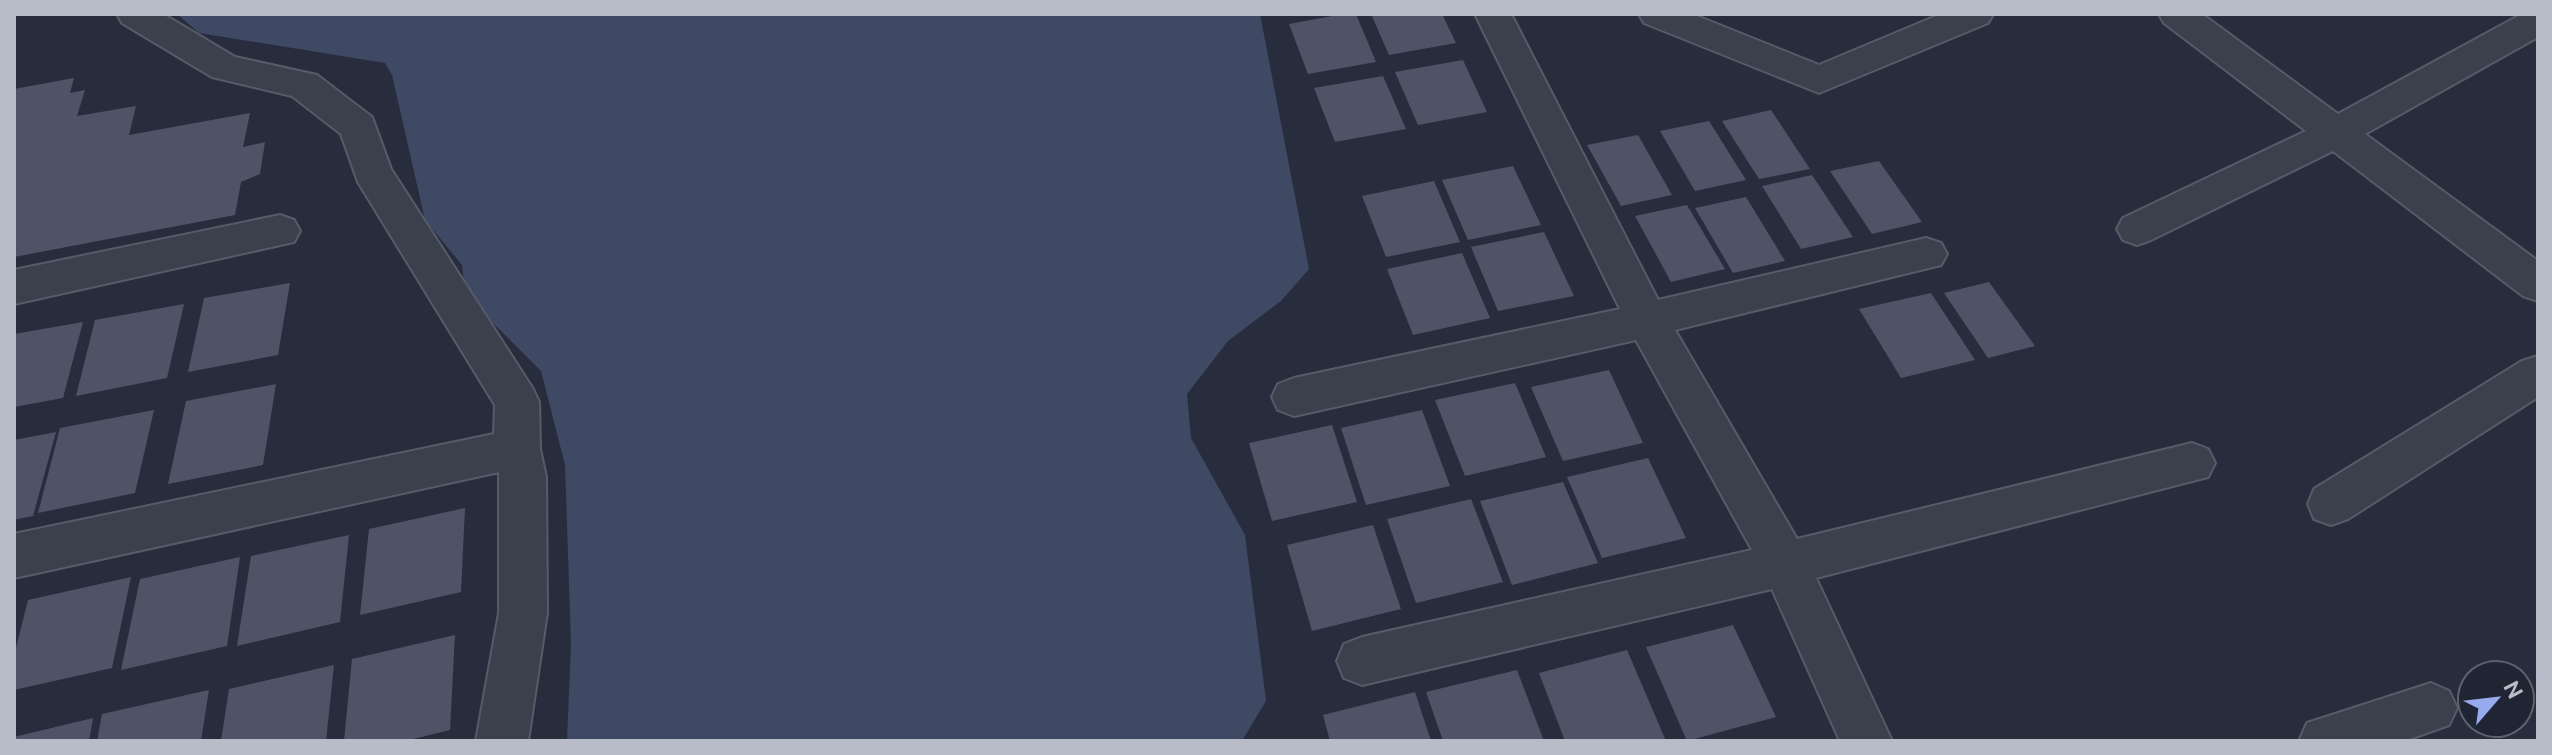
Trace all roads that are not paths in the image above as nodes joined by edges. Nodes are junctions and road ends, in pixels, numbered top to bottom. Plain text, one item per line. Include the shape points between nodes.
1 (135, 14) edge
2 (1493, 14) edge
3 (1657, 14) edge
4 (1975, 14) edge
5 (2177, 14) edge
6 (2538, 21) edge
7 (2336, 133) junction
8 (2137, 229) dead end
9 (280, 231) dead end
10 (1926, 254) dead end
11 (2538, 284) edge
12 (14, 287) edge
13 (1647, 320) junction
14 (2538, 374) edge
15 (1294, 397) dead end
16 (517, 449) junction
17 (2192, 463) dead end
18 (2331, 504) dead end
19 (14, 556) edge
20 (1785, 564) junction
21 (1362, 661) dead end
22 (2431, 708) dead end
23 (502, 741) edge
24 (1866, 741) edge
25 (2325, 741) edge

1 - 16 street via 225,68 304,85 358,127 372,172 517,402
2 - 13 street
3 - 4 street via 1819,80
5 - 7 street
6 - 7 street
7 - 8 street
7 - 11 street
9 - 12 street
10 - 13 street
13 - 15 street
13 - 20 street
14 - 18 street
16 - 19 street
16 - 23 street via 523,477 523,613
17 - 20 street
20 - 21 street
20 - 24 street
22 - 25 street

